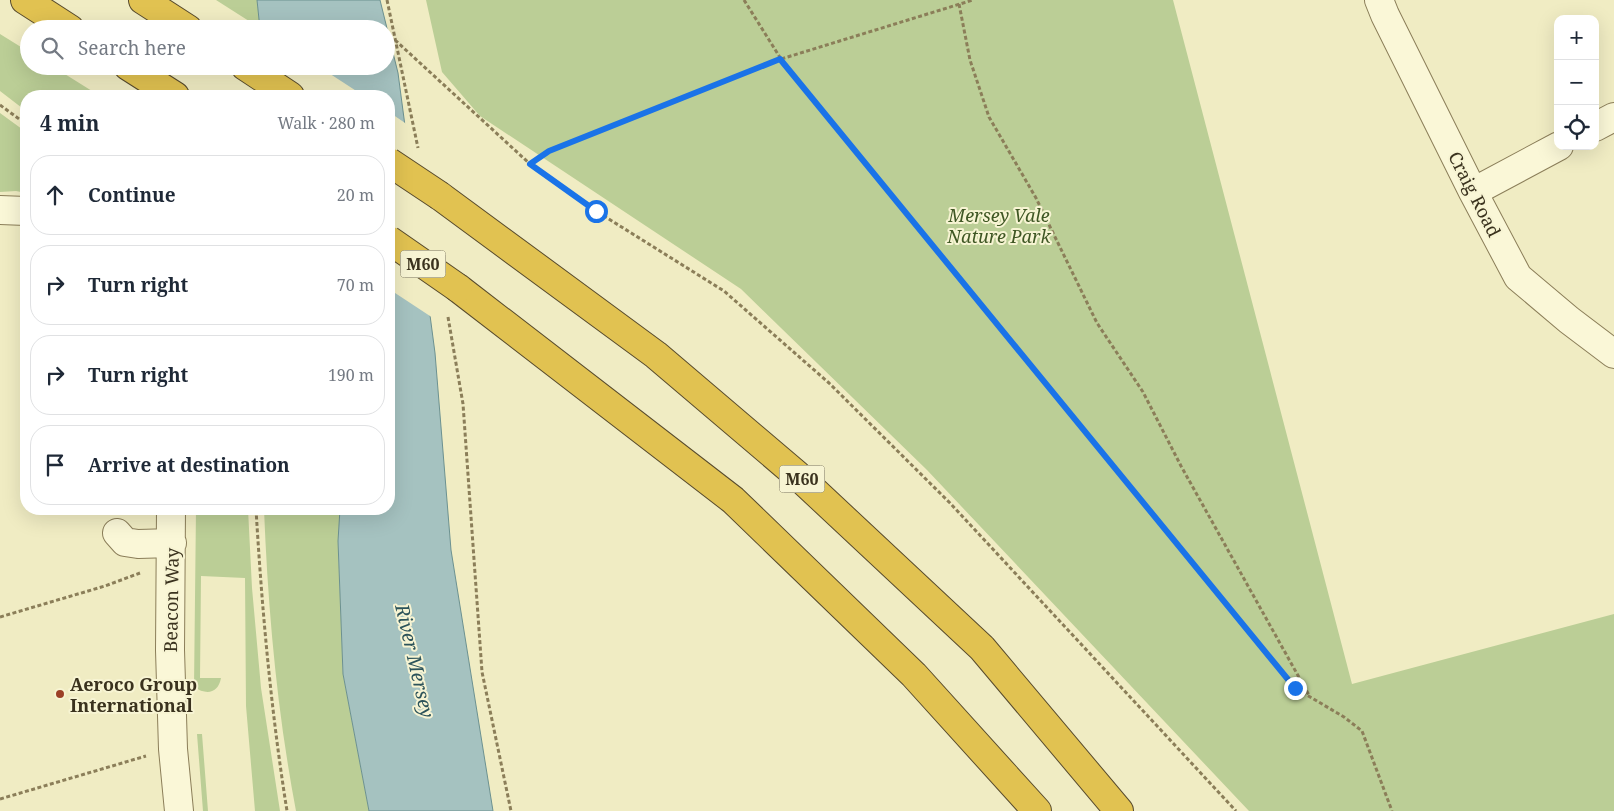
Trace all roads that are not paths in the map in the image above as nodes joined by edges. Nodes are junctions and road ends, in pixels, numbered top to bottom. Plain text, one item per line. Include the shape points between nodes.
1 (24, 0) edge
2 (143, 0) edge
3 (1379, 0) edge
4 (56, 20) edge
5 (174, 20) edge
6 (142, 75) edge
7 (258, 75) edge
8 (166, 90) edge
9 (281, 90) edge
10 (1614, 117) edge
11 (1599, 125) edge
12 (1554, 149) edge
13 (395, 166) edge
14 (1473, 192) junction
15 (0, 210) edge
16 (20, 211) edge
17 (395, 246) edge
18 (1614, 354) edge
19 (170, 515) edge
20 (117, 533) dead end
21 (161, 543) junction
22 (179, 811) edge
23 (1037, 811) edge
24 (1120, 811) edge

1 - 4 highway
2 - 5 highway
3 - 14 street, Craig Road
6 - 8 highway
7 - 9 highway
10 - 11 street
12 - 14 street
13 - 24 highway, M60, bridge via 656,355 797,475 982,648
14 - 18 street, Craig Road via 1518,277
15 - 16 street
17 - 23 highway, M60, bridge via 452,298 733,500 914,675
19 - 21 street, Beacon Way
20 - 21 street via 125,542
21 - 22 street, Beacon Way

